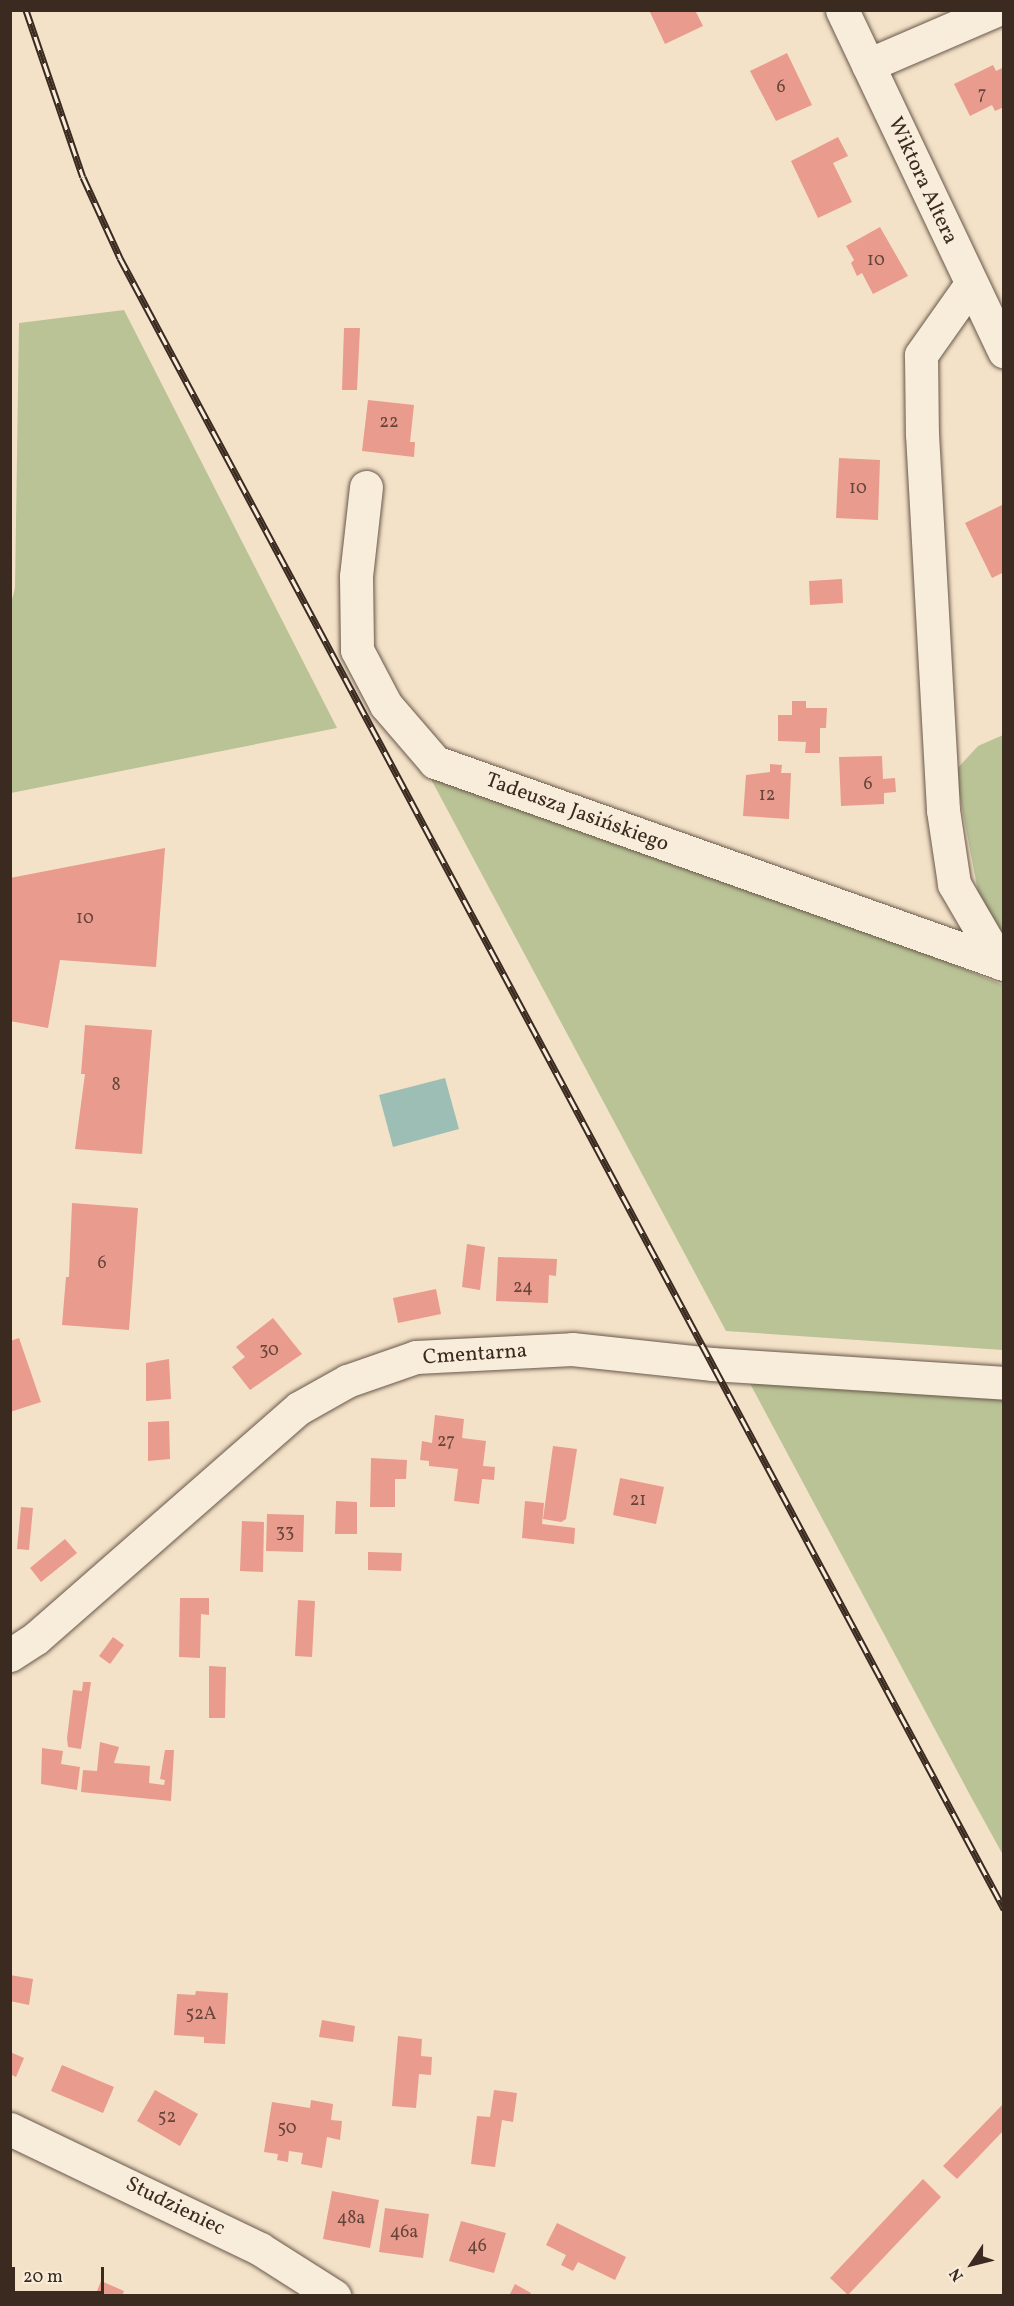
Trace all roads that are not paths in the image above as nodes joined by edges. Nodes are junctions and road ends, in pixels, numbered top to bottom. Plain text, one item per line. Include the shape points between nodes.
1 (842, 10) edge
2 (996, 10) edge
3 (868, 65) junction
4 (970, 284) junction
5 (1004, 351) edge
6 (366, 487) dead end
7 (1002, 964) edge
8 (1004, 1383) edge
9 (10, 1655) edge
10 (10, 2129) edge
11 (334, 2295) edge

1 - 3 street, Wiktora Altera
2 - 3 street
3 - 4 street, Wiktora Altera
4 - 5 street, Wiktora Altera
4 - 7 street via 921,355 922,434 943,810 954,884
6 - 7 street, Tadeusza Jasińskiego via 356,576 357,650 386,705 435,762
8 - 9 street, Cmentarna via 713,1364 572,1349 416,1358 346,1381 299,1408 36,1638
10 - 11 street, Studzieniec via 260,2249

